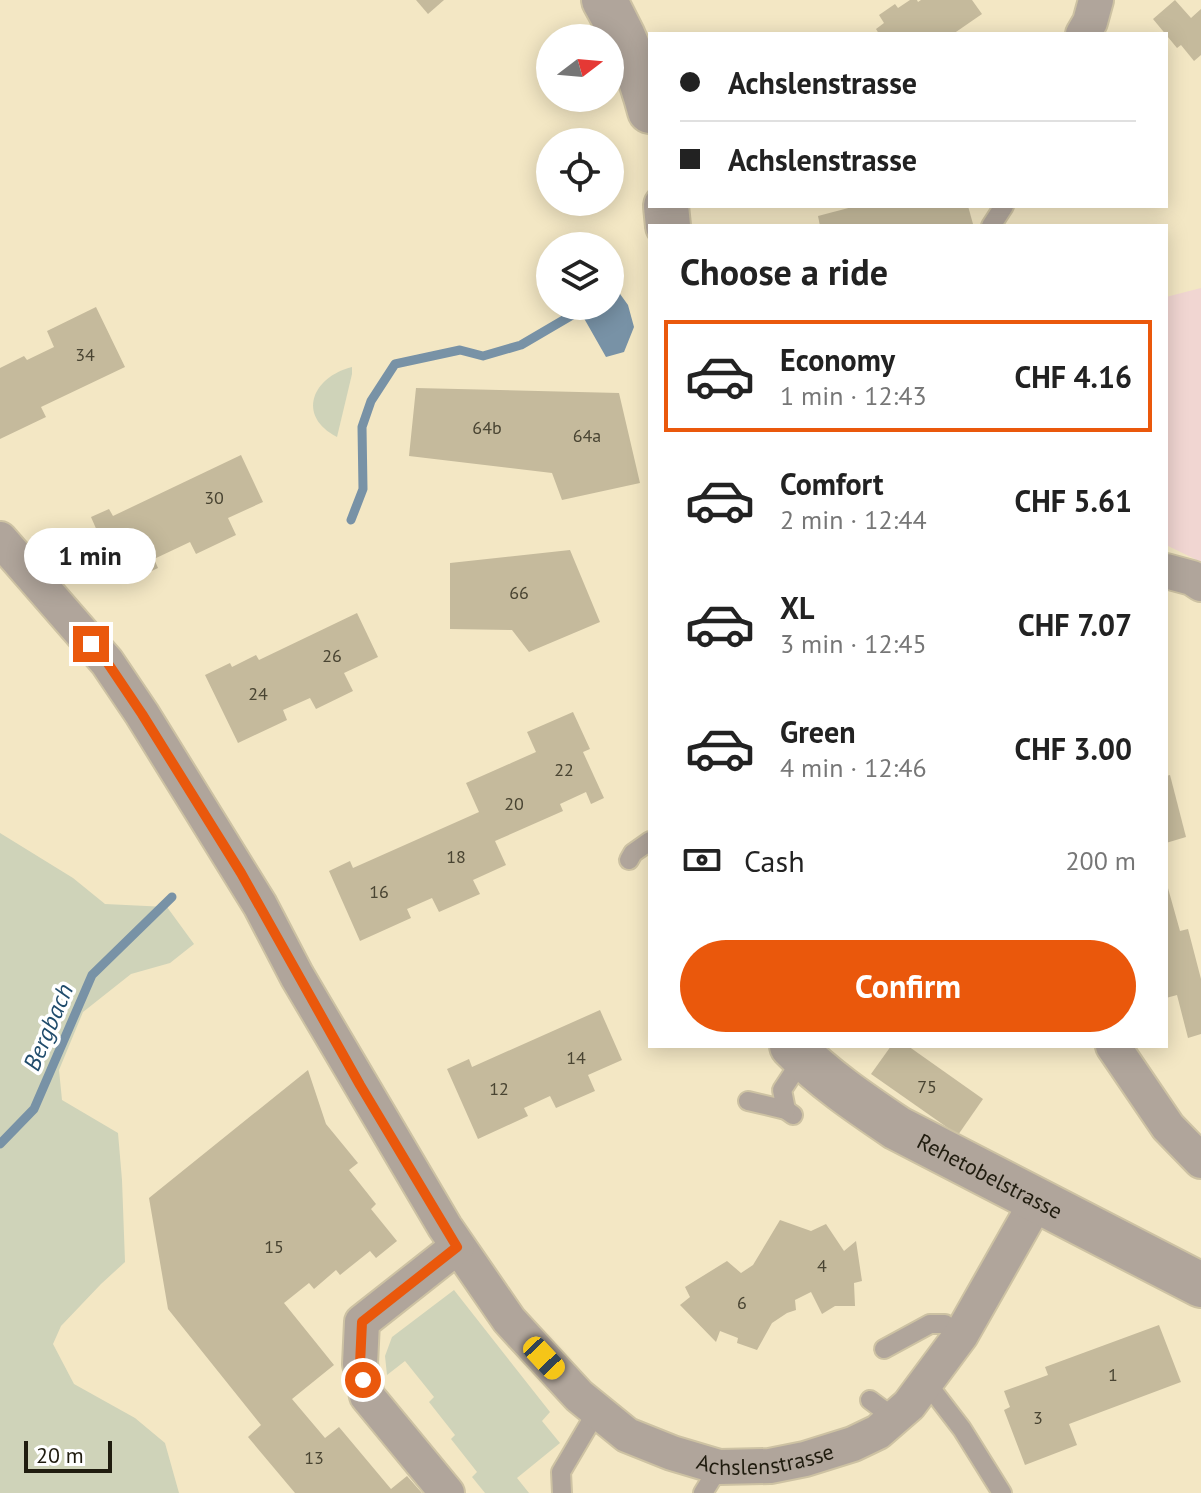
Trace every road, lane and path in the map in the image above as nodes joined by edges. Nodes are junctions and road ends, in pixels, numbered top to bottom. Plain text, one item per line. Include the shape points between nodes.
1 (604, 0) edge
2 (1096, 0) edge
3 (1084, 32) edge
4 (648, 103) edge
5 (0, 539) edge
6 (1168, 572) edge
7 (1201, 584) edge
8 (648, 842) edge
9 (629, 860) dead end
10 (1114, 1048) edge
11 (797, 1052) edge
12 (748, 1101) dead end
13 (1201, 1161) edge
14 (1037, 1201) junction
15 (457, 1247) junction
16 (1201, 1285) edge
17 (937, 1305) dead end
18 (953, 1329) junction
19 (884, 1349) dead end
20 (926, 1382) junction
21 (597, 1411) junction
22 (711, 1480) edge
23 (447, 1493) edge
24 (562, 1493) edge
25 (1002, 1493) edge

1 - 4 street
2 - 3 street
5 - 15 street, Achslenstrasse via 107,662 142,714 260,905
6 - 7 street
8 - 9 lane
10 - 13 street via 1168,1127
11 - 12 lane via 782,1090 790,1113
11 - 14 street, Rehetobelstrasse via 897,1128
14 - 16 street, Rehetobelstrasse
14 - 18 street, Achslenstrasse
15 - 21 street, Achslenstrasse via 509,1320
15 - 23 street via 362,1322 360,1364 367,1396
17 - 18 lane
18 - 19 lane via 930,1324
18 - 20 street, Achslenstrasse
20 - 22 street, Achslenstrasse via 909,1405 882,1409 878,1432 853,1444
20 - 25 lane
21 - 22 street, Achslenstrasse via 627,1435 672,1453
21 - 24 lane via 561,1472

